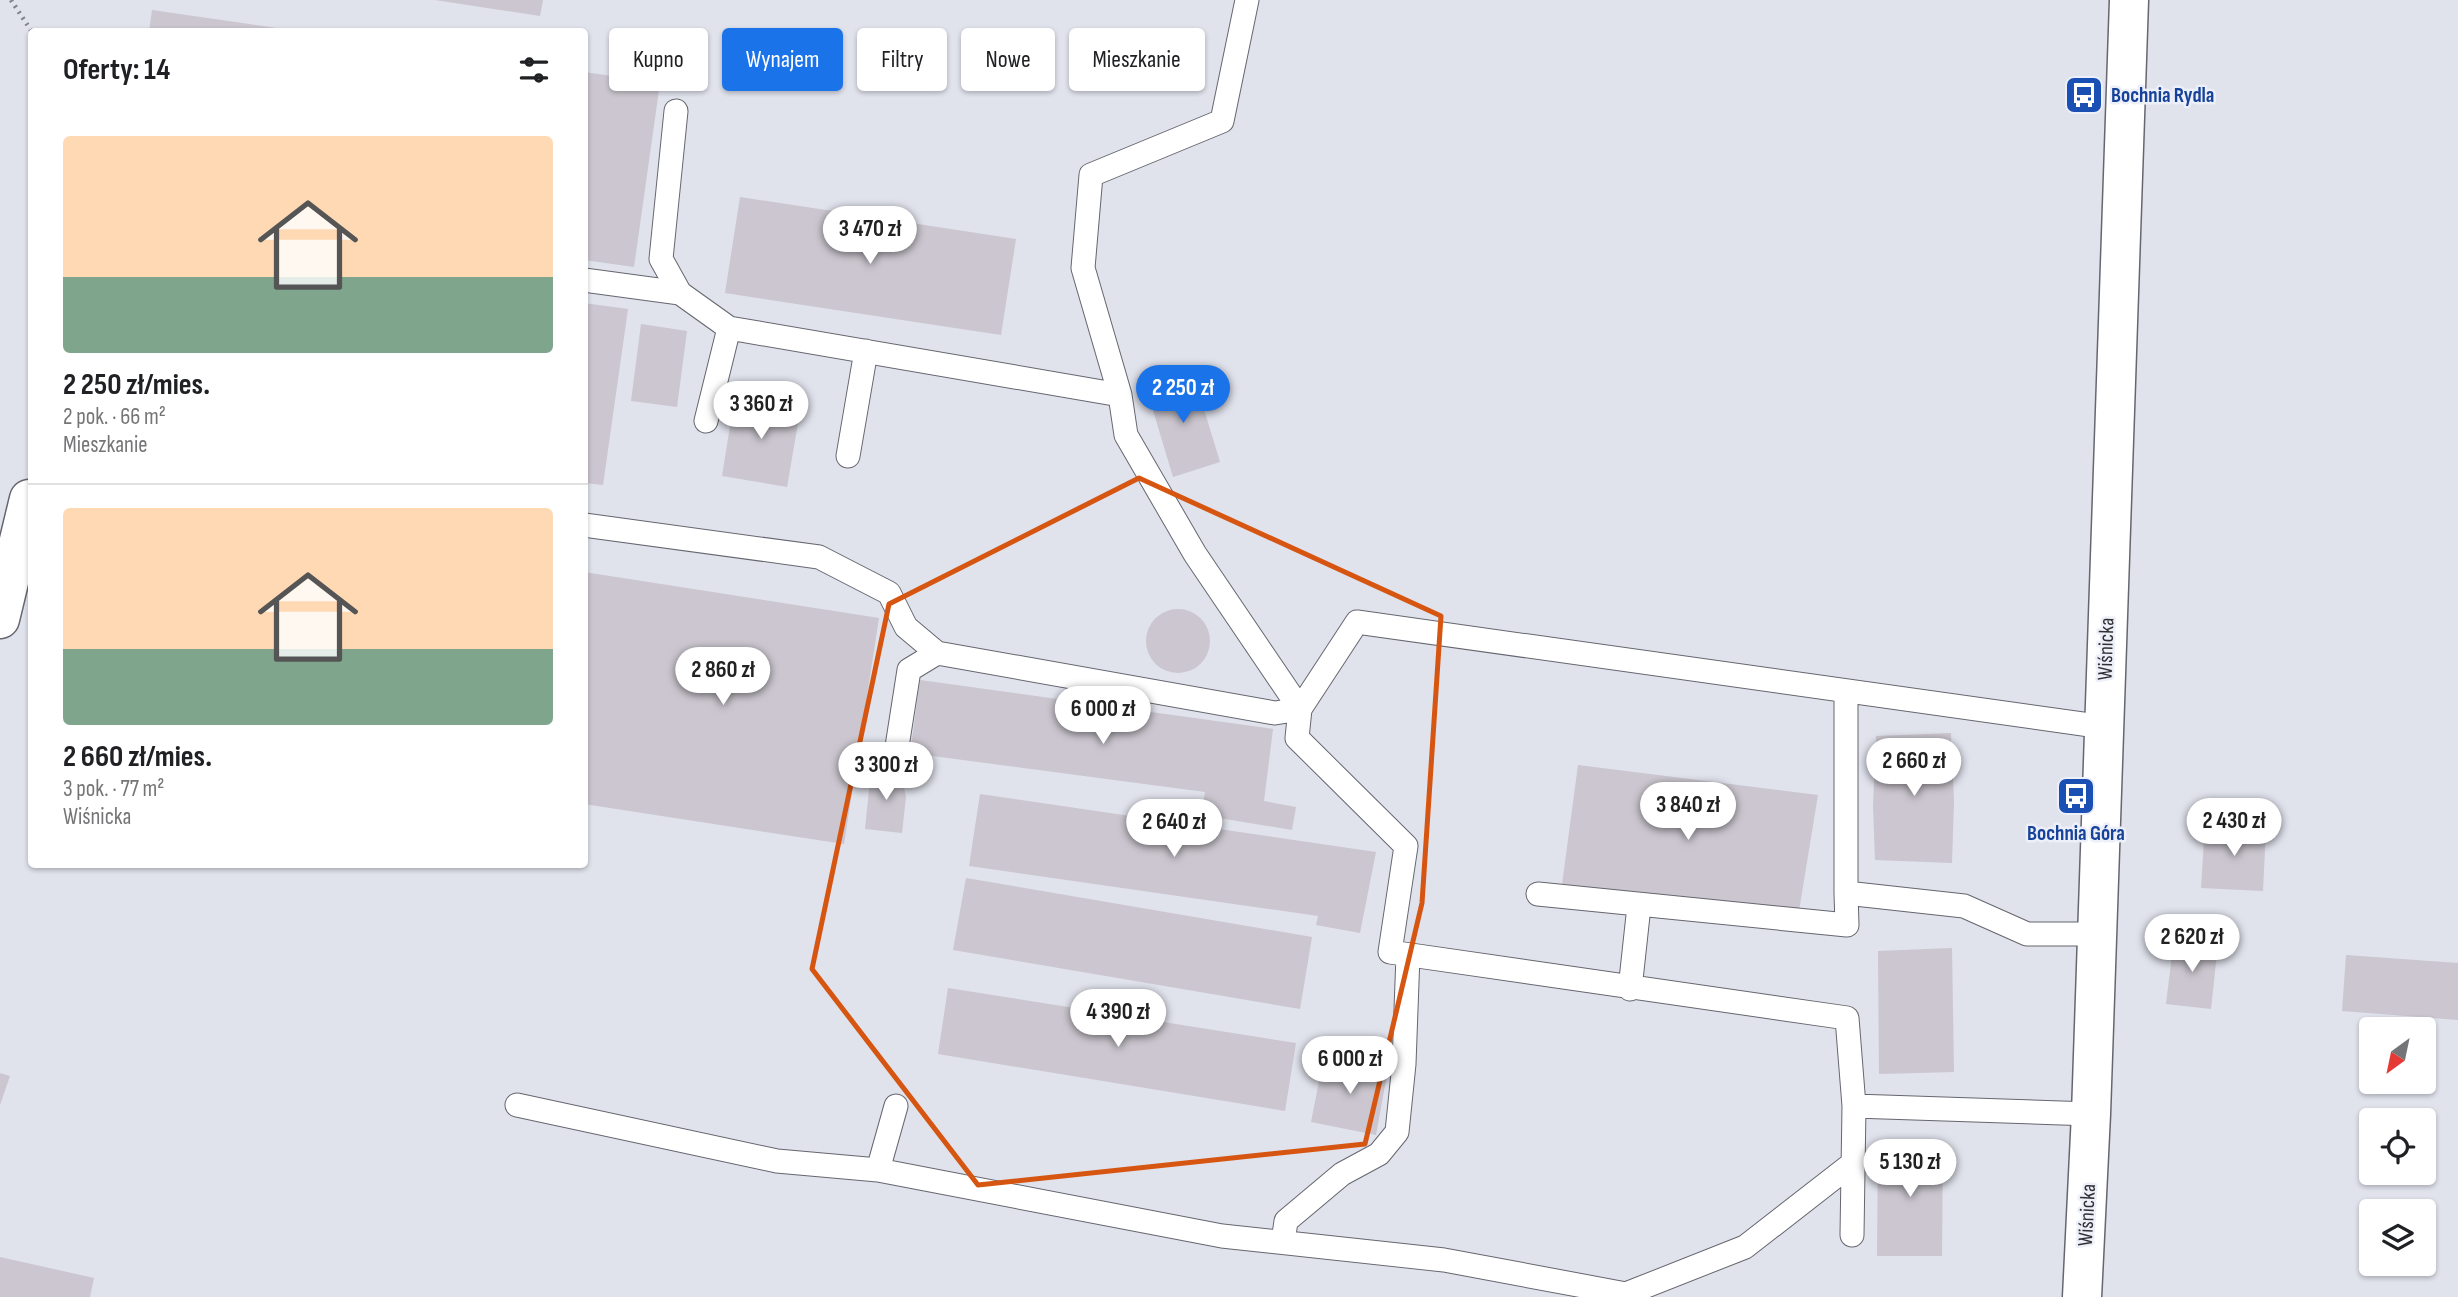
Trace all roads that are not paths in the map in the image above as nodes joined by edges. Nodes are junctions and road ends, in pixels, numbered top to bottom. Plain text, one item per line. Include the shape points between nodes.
1 (1247, 0) edge
2 (2129, 0) edge
3 (676, 111) dead end
4 (588, 280) edge
5 (680, 293) junction
6 (729, 328) junction
7 (866, 351) junction
8 (1120, 395) junction
9 (706, 421) dead end
10 (848, 456) dead end
11 (28, 503) edge
12 (588, 526) edge
13 (0, 619) edge
14 (937, 653) junction
15 (1846, 691) junction
16 (1300, 709) junction
17 (2104, 727) junction
18 (896, 753) dead end
19 (1846, 893) junction
20 (1538, 894) dead end
21 (1639, 906) junction
22 (2097, 934) junction
23 (1408, 955) junction
24 (1630, 989) junction
25 (517, 1105) dead end
26 (896, 1106) dead end
27 (1854, 1106) junction
28 (2091, 1114) junction
29 (1853, 1163) junction
30 (878, 1170) junction
31 (1852, 1236) dead end
32 (1283, 1242) junction
33 (2082, 1297) edge

1 - 8 lane via 1222,121 1091,174 1083,268
2 - 17 main road, Wiśnicka
3 - 5 lane via 661,259
4 - 5 lane
5 - 6 lane
6 - 7 lane
6 - 9 lane
7 - 8 lane
7 - 10 lane
8 - 16 lane via 1126,435 1195,554
11 - 13 main road
12 - 14 lane via 819,557 889,593 906,627
14 - 16 lane via 1275,713
14 - 18 lane via 909,670
15 - 16 lane via 1357,622
15 - 17 lane
15 - 19 lane
16 - 23 lane via 1297,738 1406,846 1390,952
17 - 22 main road, Wiśnicka
19 - 21 lane via 1847,925
19 - 22 lane via 1964,906 2027,934
20 - 21 lane
21 - 24 lane
22 - 28 main road, Wiśnicka
23 - 24 lane
23 - 32 lane via 1397,1132 1379,1154 1342,1174 1286,1221
24 - 27 lane via 1847,1018
25 - 30 lane via 777,1161
26 - 30 lane
27 - 28 lane
27 - 29 lane
28 - 33 main road, Wiśnicka
29 - 31 lane
29 - 32 lane via 1745,1247 1626,1294 1444,1260
30 - 32 lane via 1222,1236

